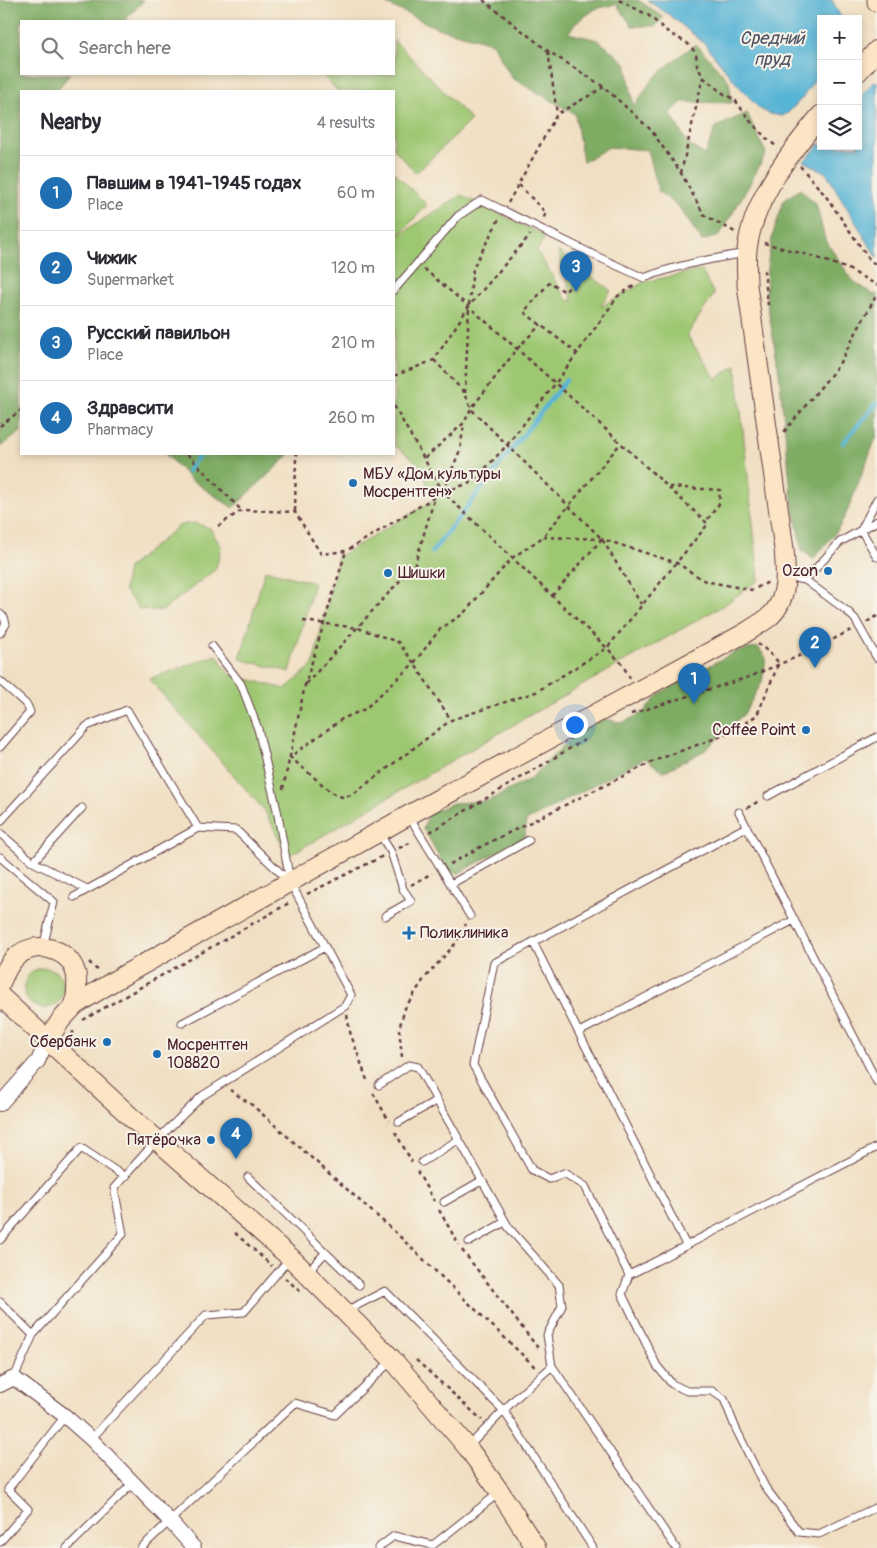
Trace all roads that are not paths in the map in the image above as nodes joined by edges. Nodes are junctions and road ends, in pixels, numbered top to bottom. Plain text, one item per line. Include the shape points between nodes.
1 (875, 50) edge
2 (862, 67) edge
3 (817, 120) edge
4 (754, 248) junction
5 (395, 289) edge
6 (877, 499) edge
7 (877, 521) edge
8 (861, 530) junction
9 (877, 557) edge
10 (786, 580) junction
11 (805, 580) junction
12 (0, 614) edge
13 (0, 633) edge
14 (212, 646) dead end
15 (877, 658) edge
16 (0, 682) edge
17 (877, 737) edge
18 (0, 748) edge
19 (768, 796) dead end
20 (82, 808) dead end
21 (739, 812) dead end
22 (409, 815) junction
23 (0, 822) edge
24 (746, 827) junction
25 (198, 828) junction
26 (379, 832) junction
27 (0, 833) edge
28 (529, 840) dead end
29 (0, 857) edge
30 (33, 862) junction
31 (290, 882) junction
32 (451, 884) junction
33 (87, 889) junction
34 (74, 897) dead end
35 (385, 916) dead end
36 (470, 916) road end
37 (794, 920) junction
38 (533, 942) junction
39 (43, 947) junction
40 (325, 947) junction
41 (0, 984) edge
42 (0, 996) edge
43 (75, 1005) junction
44 (182, 1023) dead end
45 (579, 1032) junction
46 (47, 1041) junction
47 (403, 1059) road end
48 (409, 1066) junction
49 (877, 1082) edge
50 (379, 1086) dead end
51 (437, 1100) junction
52 (0, 1104) edge
53 (399, 1122) dead end
54 (157, 1140) junction
55 (458, 1140) junction
56 (877, 1147) edge
57 (422, 1162) dead end
58 (125, 1177) junction
59 (248, 1177) dead end
60 (481, 1181) junction
61 (444, 1202) dead end
62 (505, 1222) junction
63 (0, 1240) edge
64 (469, 1242) dead end
65 (686, 1245) junction
66 (325, 1253) junction
67 (291, 1258) junction
68 (306, 1274) junction
69 (629, 1275) junction
70 (359, 1285) dead end
71 (0, 1302) edge
72 (344, 1312) junction
73 (34, 1335) junction
74 (392, 1360) junction
75 (552, 1366) junction
76 (14, 1378) junction
77 (0, 1385) edge
78 (504, 1411) junction
79 (65, 1416) junction
80 (91, 1439) junction
81 (468, 1448) junction
82 (133, 1483) junction
83 (500, 1492) junction
84 (877, 1507) edge
85 (169, 1520) junction
86 (0, 1542) edge
87 (67, 1548) edge
88 (141, 1548) edge
89 (194, 1548) edge
90 (378, 1548) edge
91 (536, 1548) edge
92 (593, 1548) edge
93 (676, 1548) edge

1 - 2 street
3 - 4 street via 796,144 765,196 748,240
4 - 5 lane via 644,278 482,200 458,216
4 - 10 street via 747,285
6 - 8 lane
7 - 8 lane
8 - 9 lane
8 - 11 lane via 840,542
10 - 11 lane
10 - 22 street via 782,600 776,610 746,633
11 - 15 lane via 847,611
12 - 13 lane via 6,621
14 - 31 lane via 241,684 258,729
16 - 18 lane via 30,712
17 - 19 lane
20 - 30 lane
21 - 24 lane
22 - 26 street
22 - 32 lane
23 - 25 lane via 87,726 127,710
24 - 37 lane
24 - 38 lane
25 - 31 lane via 236,830
25 - 33 lane
26 - 31 street
26 - 35 lane via 411,901
27 - 30 lane
28 - 32 lane
29 - 39 lane via 54,902
30 - 33 lane
31 - 40 lane
31 - 43 street
32 - 36 lane
33 - 34 lane
37 - 45 lane
37 - 49 lane
38 - 45 lane
38 - 69 lane via 494,962 473,1065 532,1170 549,1179 564,1173 584,1186
39 - 41 street via 25,951 15,958
39 - 43 street via 61,953 71,962 77,976
40 - 44 lane
40 - 54 lane via 351,995 345,1006 202,1096
42 - 46 street
43 - 46 street
45 - 65 lane
46 - 52 street via 38,1060
46 - 54 street
47 - 48 lane
48 - 50 lane
48 - 51 lane via 418,1067
51 - 53 lane
51 - 55 lane
54 - 58 lane
54 - 67 street
55 - 57 lane
55 - 60 lane
56 - 65 lane
58 - 63 lane via 82,1148
58 - 73 lane via 114,1188 123,1234
59 - 66 lane
60 - 61 lane
60 - 62 lane
62 - 64 lane
62 - 75 lane via 559,1285 562,1306 547,1335
65 - 69 lane
66 - 68 lane
66 - 70 lane
67 - 68 street
67 - 80 lane via 244,1312 206,1315
68 - 72 street
69 - 84 lane via 622,1294 657,1366 672,1384 687,1391 712,1391 724,1399 765,1487 799,1532 819,1534
71 - 73 lane
72 - 74 street
72 - 78 lane via 385,1291
73 - 76 lane
74 - 81 street
74 - 85 lane via 335,1415 295,1403
75 - 78 lane
75 - 93 lane
76 - 77 street
76 - 79 street
78 - 81 lane
78 - 92 lane
79 - 80 street
79 - 86 lane via 8,1489 28,1509
80 - 82 street
81 - 83 street
82 - 85 street
82 - 87 lane
83 - 90 lane via 433,1545 394,1536
83 - 91 street
85 - 88 lane
85 - 89 street

